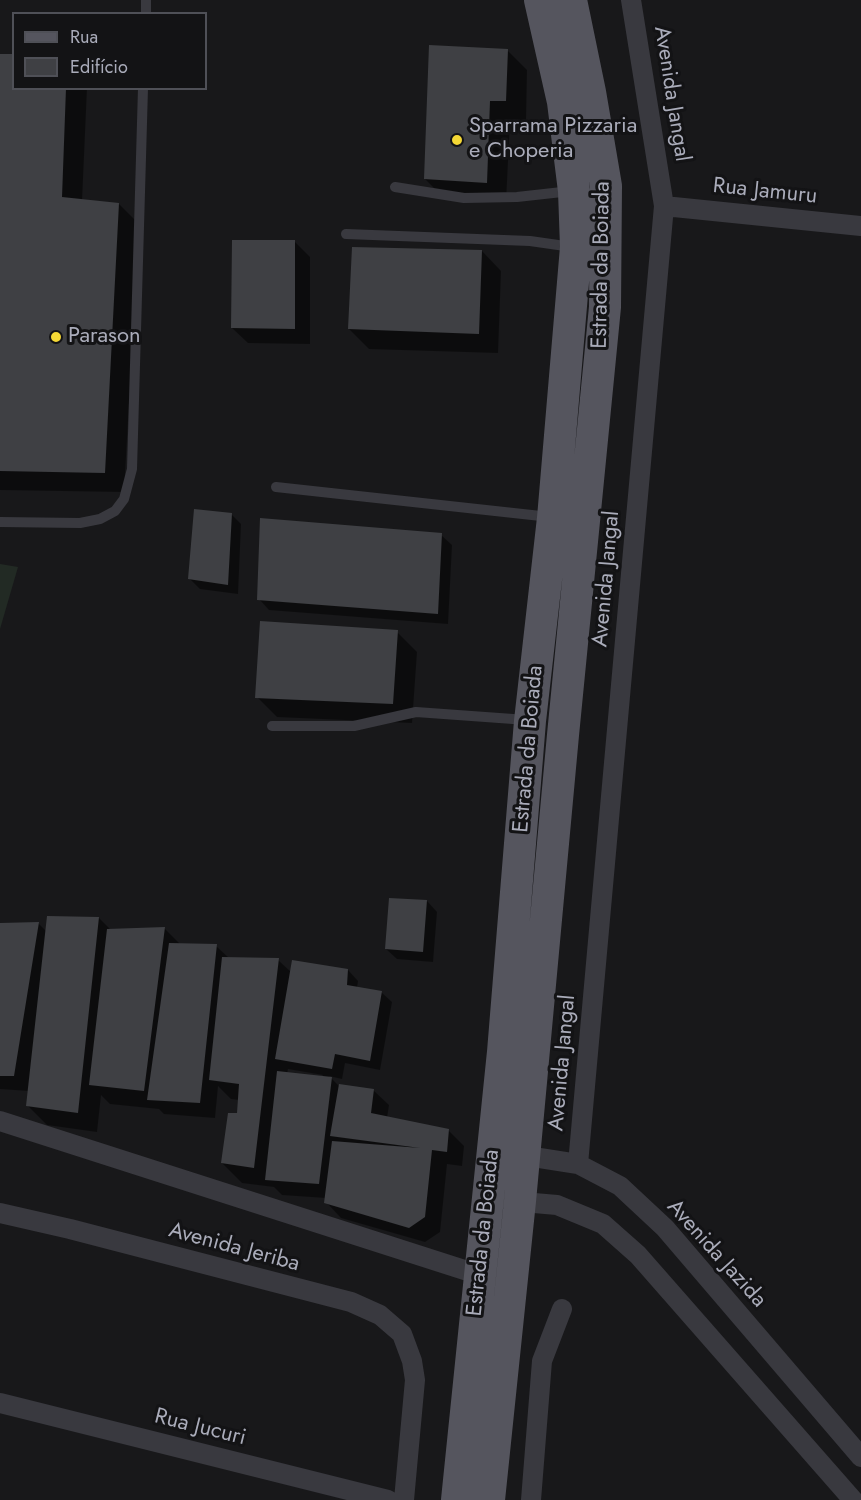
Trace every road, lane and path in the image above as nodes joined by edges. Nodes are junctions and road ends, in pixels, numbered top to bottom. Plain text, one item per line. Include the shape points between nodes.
1 (540, 0) edge
2 (571, 0) edge
3 (631, 0) edge
4 (143, 90) edge
5 (395, 187) dead end
6 (574, 190) junction
7 (664, 206) junction
8 (861, 226) edge
9 (346, 234) dead end
10 (576, 247) junction
11 (276, 487) dead end
12 (553, 518) junction
13 (0, 522) edge
14 (530, 721) junction
15 (272, 726) dead end
16 (0, 1121) edge
17 (493, 1152) junction
18 (525, 1154) junction
19 (578, 1164) junction
20 (488, 1199) junction
21 (520, 1201) junction
22 (0, 1213) edge
23 (480, 1275) junction
24 (562, 1309) dead end
25 (0, 1403) edge
26 (861, 1456) edge
27 (388, 1500) edge
28 (404, 1500) edge
29 (457, 1500) edge
30 (489, 1500) edge
31 (531, 1500) edge
32 (853, 1500) edge

1 - 6 main road, Estrada da Boiada via 563,102
2 - 18 main road, Estrada da Boiada via 606,186 605,307
3 - 7 street, Avenida Jangal
4 - 13 lane via 132,469 124,499 115,511 100,519
5 - 6 lane via 464,198 517,198
6 - 10 main road, Estrada da Boiada
7 - 8 street, Rua Jamuru
7 - 19 street, Avenida Jangal
9 - 10 lane via 530,241
10 - 12 main road, Estrada da Boiada
11 - 12 lane
12 - 14 main road, Estrada da Boiada
14 - 15 lane via 416,712 354,726
14 - 17 main road, Estrada da Boiada
16 - 23 street
17 - 18 street, Avenida Jazida
17 - 20 main road, Estrada da Boiada
18 - 19 street, Avenida Jazida
18 - 21 main road, Estrada da Boiada
19 - 26 street, Avenida Jazida via 620,1186 665,1228
20 - 21 street
20 - 23 main road, Estrada da Boiada
21 - 30 main road, Estrada da Boiada
21 - 32 street via 556,1205 603,1224 638,1255
22 - 28 street, Avenida Jeriba via 351,1302 380,1315 402,1334 415,1380
23 - 29 main road, Estrada da Boiada
24 - 31 street via 542,1361
25 - 27 street, Rua Jucuri

